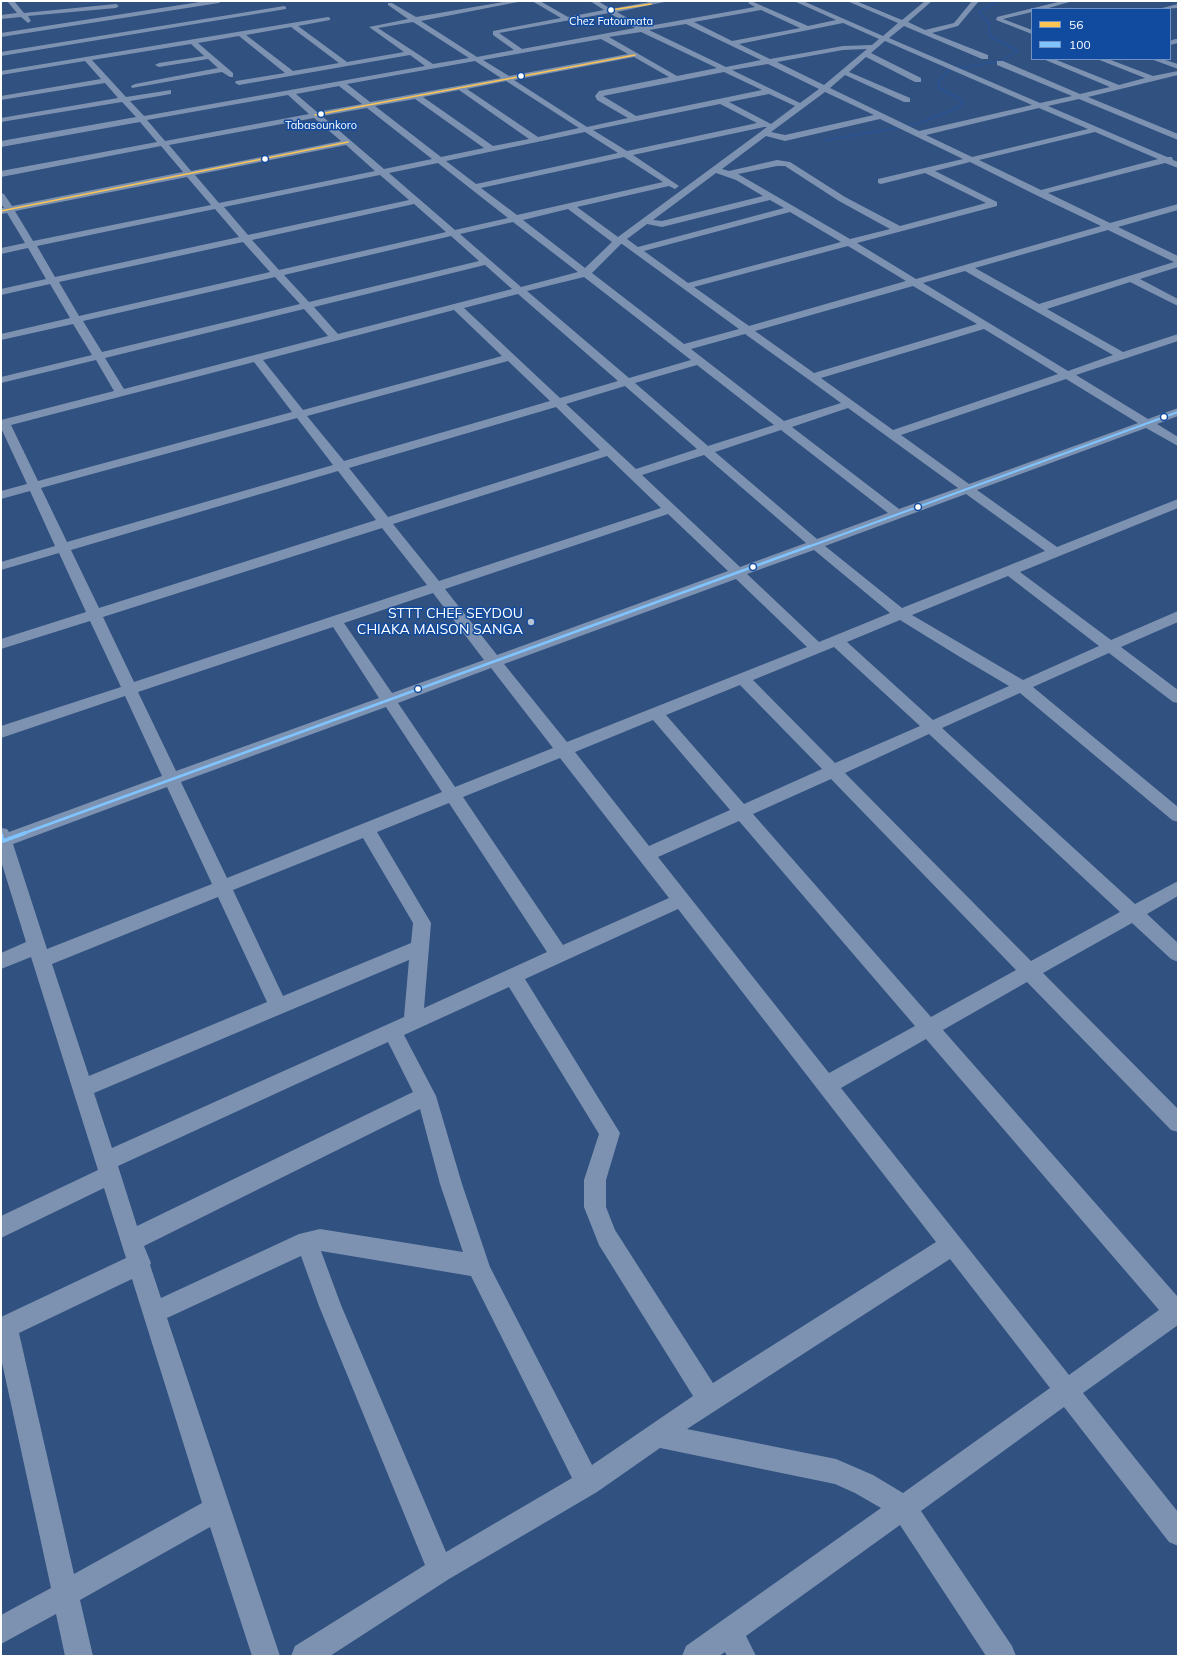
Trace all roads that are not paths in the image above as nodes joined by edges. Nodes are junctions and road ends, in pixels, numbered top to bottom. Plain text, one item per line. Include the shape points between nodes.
1 (10, 1) edge
2 (87, 1) edge
3 (219, 1) edge
4 (274, 1) edge
5 (520, 1) edge
6 (535, 1) edge
7 (593, 1) edge
8 (666, 1) edge
9 (746, 1) edge
10 (798, 1) edge
11 (850, 1) edge
12 (929, 1) edge
13 (976, 1) edge
14 (160, 2) edge
15 (648, 2) edge
16 (390, 4) dead end
17 (1017, 4) dead end
18 (1071, 4) edge
19 (124, 6) dead end
20 (95, 8) junction
21 (761, 8) junction
22 (1031, 8) edge
23 (1038, 8) edge
24 (168, 9) junction
25 (611, 10) junction
26 (1031, 10) edge
27 (289, 12) junction
28 (174, 14) dead end
29 (1, 17) edge
30 (24, 17) junction
31 (566, 18) junction
32 (106, 19) junction
33 (180, 19) dead end
34 (413, 19) junction
35 (328, 20) dead end
36 (686, 21) junction
37 (844, 21) junction
38 (305, 23) junction
39 (903, 23) junction
40 (1, 24) edge
41 (186, 24) junction
42 (292, 25) junction
43 (807, 28) junction
44 (642, 29) junction
45 (925, 32) junction
46 (1031, 32) edge
47 (241, 34) junction
48 (1, 35) edge
49 (603, 37) junction
50 (884, 39) junction
51 (205, 40) junction
52 (193, 42) junction
53 (732, 43) junction
54 (51, 46) junction
55 (874, 47) junction
56 (144, 50) junction
57 (521, 51) junction
58 (410, 53) junction
59 (1, 54) edge
60 (866, 54) junction
61 (635, 55) junction
62 (210, 57) junction
63 (985, 57) dead end
64 (87, 59) junction
65 (476, 59) junction
66 (1049, 60) edge
67 (1104, 60) edge
68 (1158, 60) edge
69 (771, 62) junction
70 (1000, 63) dead end
71 (346, 65) junction
72 (432, 67) junction
73 (1178, 67) edge
74 (224, 69) junction
75 (726, 70) junction
76 (844, 72) junction
77 (1, 73) edge
78 (1178, 73) edge
79 (292, 74) junction
80 (676, 78) junction
81 (507, 79) junction
82 (1153, 79) junction
83 (107, 80) junction
84 (918, 80) dead end
85 (340, 83) junction
86 (1118, 87) junction
87 (122, 88) junction
88 (461, 88) junction
89 (825, 88) junction
90 (248, 91) junction
91 (770, 91) junction
92 (168, 92) dead end
93 (289, 92) junction
94 (416, 96) junction
95 (1080, 96) junction
96 (1, 98) edge
97 (123, 100) junction
98 (908, 100) dead end
99 (721, 101) junction
100 (368, 105) junction
101 (1039, 105) junction
102 (800, 106) junction
103 (315, 115) junction
104 (881, 116) junction
105 (141, 118) junction
106 (635, 119) junction
107 (1, 120) edge
108 (768, 126) junction
109 (586, 129) junction
110 (1095, 130) junction
111 (764, 133) junction
112 (918, 134) junction
113 (1178, 137) edge
114 (538, 140) junction
115 (348, 142) junction
116 (161, 143) junction
117 (1, 144) edge
118 (491, 149) junction
119 (625, 154) junction
120 (1178, 156) edge
121 (439, 160) junction
122 (973, 160) junction
123 (1166, 160) junction
124 (1178, 165) edge
125 (715, 170) junction
126 (926, 170) junction
127 (382, 172) junction
128 (1, 174) edge
129 (188, 174) junction
130 (728, 174) junction
131 (881, 181) dead end
132 (670, 183) junction
133 (474, 187) junction
134 (684, 192) junction
135 (1039, 193) junction
136 (1, 196) edge
137 (770, 197) junction
138 (416, 201) junction
139 (216, 206) junction
140 (570, 206) junction
141 (1178, 206) edge
142 (791, 209) junction
143 (5, 210) edge
144 (515, 219) junction
145 (645, 222) junction
146 (1109, 226) junction
147 (898, 229) junction
148 (453, 233) junction
149 (245, 238) junction
150 (620, 241) junction
151 (848, 242) junction
152 (31, 245) junction
153 (636, 250) junction
154 (1, 251) edge
155 (1178, 260) edge
156 (487, 262) junction
157 (1178, 264) edge
158 (966, 267) junction
159 (277, 273) junction
160 (586, 273) junction
161 (1132, 279) junction
162 (52, 280) junction
163 (914, 282) junction
164 (687, 286) junction
165 (520, 290) junction
166 (1, 292) edge
167 (1178, 303) edge
168 (306, 306) junction
169 (456, 307) junction
170 (1038, 308) junction
171 (76, 319) junction
172 (986, 325) junction
173 (747, 330) junction
174 (1, 337) edge
175 (1178, 337) edge
176 (336, 338) junction
177 (683, 348) junction
178 (98, 356) junction
179 (1122, 356) junction
180 (256, 358) junction
181 (510, 358) junction
182 (699, 361) junction
183 (1068, 374) junction
184 (812, 377) junction
185 (1, 380) edge
186 (627, 382) junction
187 (121, 394) junction
188 (558, 402) junction
189 (850, 404) junction
190 (1178, 412) edge
191 (300, 414) junction
192 (3, 424) edge
193 (1147, 424) junction
194 (784, 426) junction
195 (892, 434) junction
196 (1178, 442) edge
197 (609, 451) junction
198 (707, 451) junction
199 (341, 466) junction
200 (634, 474) junction
201 (34, 486) junction
202 (968, 489) junction
203 (1, 495) edge
204 (1178, 502) edge
205 (671, 509) junction
206 (898, 514) junction
207 (385, 522) junction
208 (816, 545) junction
209 (63, 548) junction
210 (1055, 552) junction
211 (1, 566) edge
212 (1009, 570) junction
213 (738, 573) junction
214 (436, 587) junction
215 (94, 614) junction
216 (900, 614) junction
217 (1178, 616) edge
218 (336, 621) junction
219 (836, 640) junction
220 (1, 644) edge
221 (1110, 647) junction
222 (817, 648) junction
223 (494, 662) junction
224 (742, 678) junction
225 (1022, 686) junction
226 (129, 689) junction
227 (1178, 698) edge
228 (389, 701) junction
229 (655, 713) junction
230 (931, 727) junction
231 (1, 732) edge
232 (563, 750) junction
233 (833, 771) junction
234 (172, 780) junction
235 (452, 794) junction
236 (741, 812) junction
237 (1178, 816) edge
238 (367, 828) junction
239 (2, 838) edge
240 (646, 855) junction
241 (222, 887) junction
242 (1178, 888) edge
243 (681, 900) junction
244 (1134, 913) junction
245 (420, 947) junction
246 (39, 953) junction
247 (1178, 954) edge
248 (559, 955) junction
249 (1, 961) edge
250 (1029, 971) junction
251 (513, 976) junction
252 (278, 1006) junction
253 (413, 1022) junction
254 (929, 1028) junction
255 (392, 1031) junction
256 (826, 1085) junction
257 (83, 1088) junction
258 (426, 1096) junction
259 (1178, 1123) edge
260 (109, 1168) junction
261 (1, 1227) edge
262 (132, 1240) junction
263 (307, 1242) junction
264 (952, 1245) junction
265 (140, 1263) junction
266 (479, 1266) junction
267 (155, 1312) junction
268 (1177, 1312) edge
269 (3, 1328) edge
270 (1067, 1391) junction
271 (709, 1399) junction
272 (657, 1435) junction
273 (588, 1483) junction
274 (903, 1507) junction
275 (218, 1509) junction
276 (1178, 1533) edge
277 (440, 1570) junction
278 (64, 1594) junction
279 (1, 1630) edge
280 (729, 1632) junction
281 (79, 1656) edge
282 (266, 1656) edge
283 (305, 1656) edge
284 (696, 1656) edge
285 (742, 1656) edge
286 (1002, 1656) edge

1 - 30 street
2 - 20 street
3 - 24 street
4 - 27 street
5 - 34 street
6 - 31 street
7 - 25 street
8 - 15 street
9 - 21 street
10 - 37 street
11 - 39 street
12 - 39 street
13 - 45 street via 956,25
14 - 24 street
15 - 25 street
16 - 34 street
17 - 22 street
18 - 23 street via 1060,3
19 - 20 street
20 - 30 street
20 - 32 street
21 - 36 street
21 - 43 street
24 - 28 street
24 - 32 street
25 - 31 street
25 - 44 street
26 - 46 street via 1002,16 999,20
27 - 38 street
27 - 41 street
29 - 30 street
30 - 40 street
30 - 54 street
31 - 57 street via 495,32
32 - 54 street
33 - 41 street
34 - 58 street via 372,27
34 - 65 street
35 - 38 street
36 - 44 street
36 - 53 street
37 - 43 street
37 - 50 street
38 - 42 street
39 - 45 street
39 - 50 street
41 - 51 street
41 - 54 street
42 - 47 street
42 - 71 street
43 - 53 street
44 - 49 street
44 - 75 street
45 - 63 street
47 - 51 street
47 - 79 street
48 - 54 street
49 - 57 street
49 - 61 street
50 - 55 street
50 - 101 street
51 - 52 street
52 - 56 street
52 - 62 street
53 - 69 street
54 - 59 street
54 - 64 street
54 - 77 street
55 - 60 street
55 - 69 street via 843,48
56 - 62 street via 156,67
56 - 64 street
57 - 65 street
58 - 71 street
58 - 72 street
60 - 76 street
60 - 84 street
61 - 80 street
61 - 81 street
62 - 74 street
64 - 83 street
65 - 72 street
65 - 81 street
66 - 86 street
67 - 82 street
68 - 73 street
69 - 75 street
69 - 89 street
70 - 95 street
71 - 79 street
72 - 85 street
74 - 87 street via 155,79
74 - 90 street
75 - 80 street
75 - 91 street
76 - 89 street
76 - 98 street
78 - 82 street
79 - 90 street
80 - 106 street via 602,93 599,96
81 - 88 street
81 - 109 street
82 - 86 street
83 - 87 street
83 - 96 street
85 - 93 street
85 - 100 street
86 - 95 street
87 - 97 street
88 - 94 street
88 - 114 street
89 - 102 street
89 - 104 street
90 - 93 street
90 - 105 street
91 - 99 street
91 - 102 street
92 - 97 street
93 - 103 street
94 - 100 street
94 - 118 street
95 - 101 street
95 - 113 street
97 - 105 street
97 - 107 street
99 - 106 street
99 - 108 street
100 - 103 street
100 - 121 street
101 - 110 street
101 - 112 street
102 - 108 street
103 - 115 street
103 - 116 street
104 - 111 street via 785,138
104 - 112 street
105 - 116 street
105 - 117 street
106 - 109 street
108 - 111 street
108 - 119 street
109 - 114 street
109 - 119 street
110 - 122 street
110 - 123 street
111 - 125 street
112 - 122 street
114 - 118 street
115 - 127 street
115 - 129 street
116 - 128 street
116 - 129 street
118 - 121 street
119 - 132 street
119 - 133 street
120 - 123 street
121 - 127 street
121 - 133 street
122 - 126 street
122 - 135 street
123 - 124 street
123 - 135 street
125 - 130 street
125 - 134 street
126 - 131 street
126 - 147 street via 994,204
127 - 138 street
127 - 139 street
129 - 139 street
129 - 143 street
130 - 137 street
130 - 147 street via 777,163 787,164 842,199
132 - 134 street
132 - 140 street
133 - 144 street
134 - 145 street
135 - 146 street
136 - 143 street
137 - 142 street
137 - 145 street via 662,224
138 - 148 street
138 - 149 street
139 - 149 street
139 - 152 street
140 - 144 street
140 - 150 street
141 - 146 street
142 - 151 street
142 - 153 street
143 - 152 street
144 - 148 street
144 - 160 street
145 - 150 street
146 - 155 street
146 - 158 street
147 - 151 street
148 - 156 street
148 - 159 street
149 - 159 street
149 - 162 street
150 - 153 street
150 - 160 street
151 - 163 street
151 - 164 street
152 - 154 street
152 - 162 street
153 - 164 street
156 - 165 street
156 - 168 street
157 - 161 street
158 - 163 street
158 - 170 street
159 - 168 street
159 - 171 street
160 - 165 street
160 - 177 street
161 - 167 street
161 - 170 street
162 - 166 street
162 - 171 street
163 - 172 street
163 - 173 street
164 - 173 street
165 - 169 street
165 - 186 street
168 - 176 street
168 - 178 street
169 - 176 street
169 - 181 street
170 - 179 street
171 - 174 street
171 - 178 street
172 - 183 street
172 - 184 street
173 - 177 street
173 - 184 street
175 - 179 street
176 - 180 street
177 - 182 street
178 - 185 street
178 - 187 street
179 - 183 street
180 - 187 street
180 - 191 street
181 - 188 street
181 - 191 street
182 - 186 street
182 - 194 street
183 - 193 street
183 - 195 street
184 - 189 street
186 - 188 street
186 - 198 street
187 - 192 street
188 - 197 street
188 - 199 street
189 - 194 street
189 - 195 street
190 - 193 street
191 - 199 street
191 - 201 street
192 - 201 street
193 - 196 street
193 - 202 street
194 - 198 street
194 - 206 street
195 - 202 street
197 - 200 street
197 - 207 street
198 - 200 street
198 - 208 street
199 - 207 street
199 - 209 street
200 - 205 street
201 - 203 street
201 - 209 street
202 - 206 street
202 - 210 street
204 - 210 street
205 - 213 street
205 - 214 street
206 - 208 street
207 - 214 street
207 - 215 street
208 - 213 street
208 - 216 street
209 - 211 street
209 - 215 street
210 - 212 street
212 - 216 street
212 - 221 street
213 - 222 street
213 - 223 street
214 - 218 street
214 - 223 street
215 - 220 street
215 - 226 street
216 - 219 street
216 - 225 street
217 - 221 street
218 - 226 street
218 - 228 street
219 - 222 street
219 - 230 street
221 - 225 street
221 - 227 street
222 - 224 street
223 - 228 street
223 - 232 street
224 - 229 street
224 - 233 street
225 - 230 street
225 - 237 street
226 - 231 street
226 - 234 street
228 - 234 street
228 - 235 street
229 - 232 street
229 - 236 street
230 - 233 street
230 - 244 street
232 - 235 street
232 - 240 street
233 - 236 street
233 - 250 street
234 - 239 street
234 - 241 street
235 - 238 street
235 - 248 street
236 - 240 street
236 - 254 street
238 - 241 street
238 - 245 street via 422,923
239 - 246 street
240 - 243 street
241 - 246 street
241 - 252 street
242 - 244 street
243 - 248 street
243 - 256 street
244 - 247 street
244 - 250 street
245 - 252 street
245 - 253 street
246 - 249 street
246 - 257 street
248 - 251 street
250 - 254 street
250 - 259 street
251 - 253 street
251 - 271 street via 610,1133 595,1180 595,1207 607,1237
252 - 257 street
253 - 255 street
254 - 256 street
254 - 268 street
255 - 258 street
255 - 260 street
256 - 264 street
257 - 260 street
258 - 262 street
258 - 266 street via 451,1184
260 - 261 street
260 - 262 street
262 - 265 street
263 - 266 street via 320,1240
263 - 267 street
263 - 277 street via 330,1306
264 - 270 street
264 - 271 street
265 - 267 street
265 - 269 street
266 - 273 street
267 - 275 street
268 - 270 street
269 - 278 street
270 - 274 street
270 - 276 street
271 - 272 street
272 - 273 street
272 - 274 street via 836,1472 864,1484
273 - 277 street
274 - 280 street
274 - 286 street
275 - 278 street
275 - 282 street
277 - 283 street
278 - 279 street
278 - 281 street
280 - 284 street
280 - 285 street

